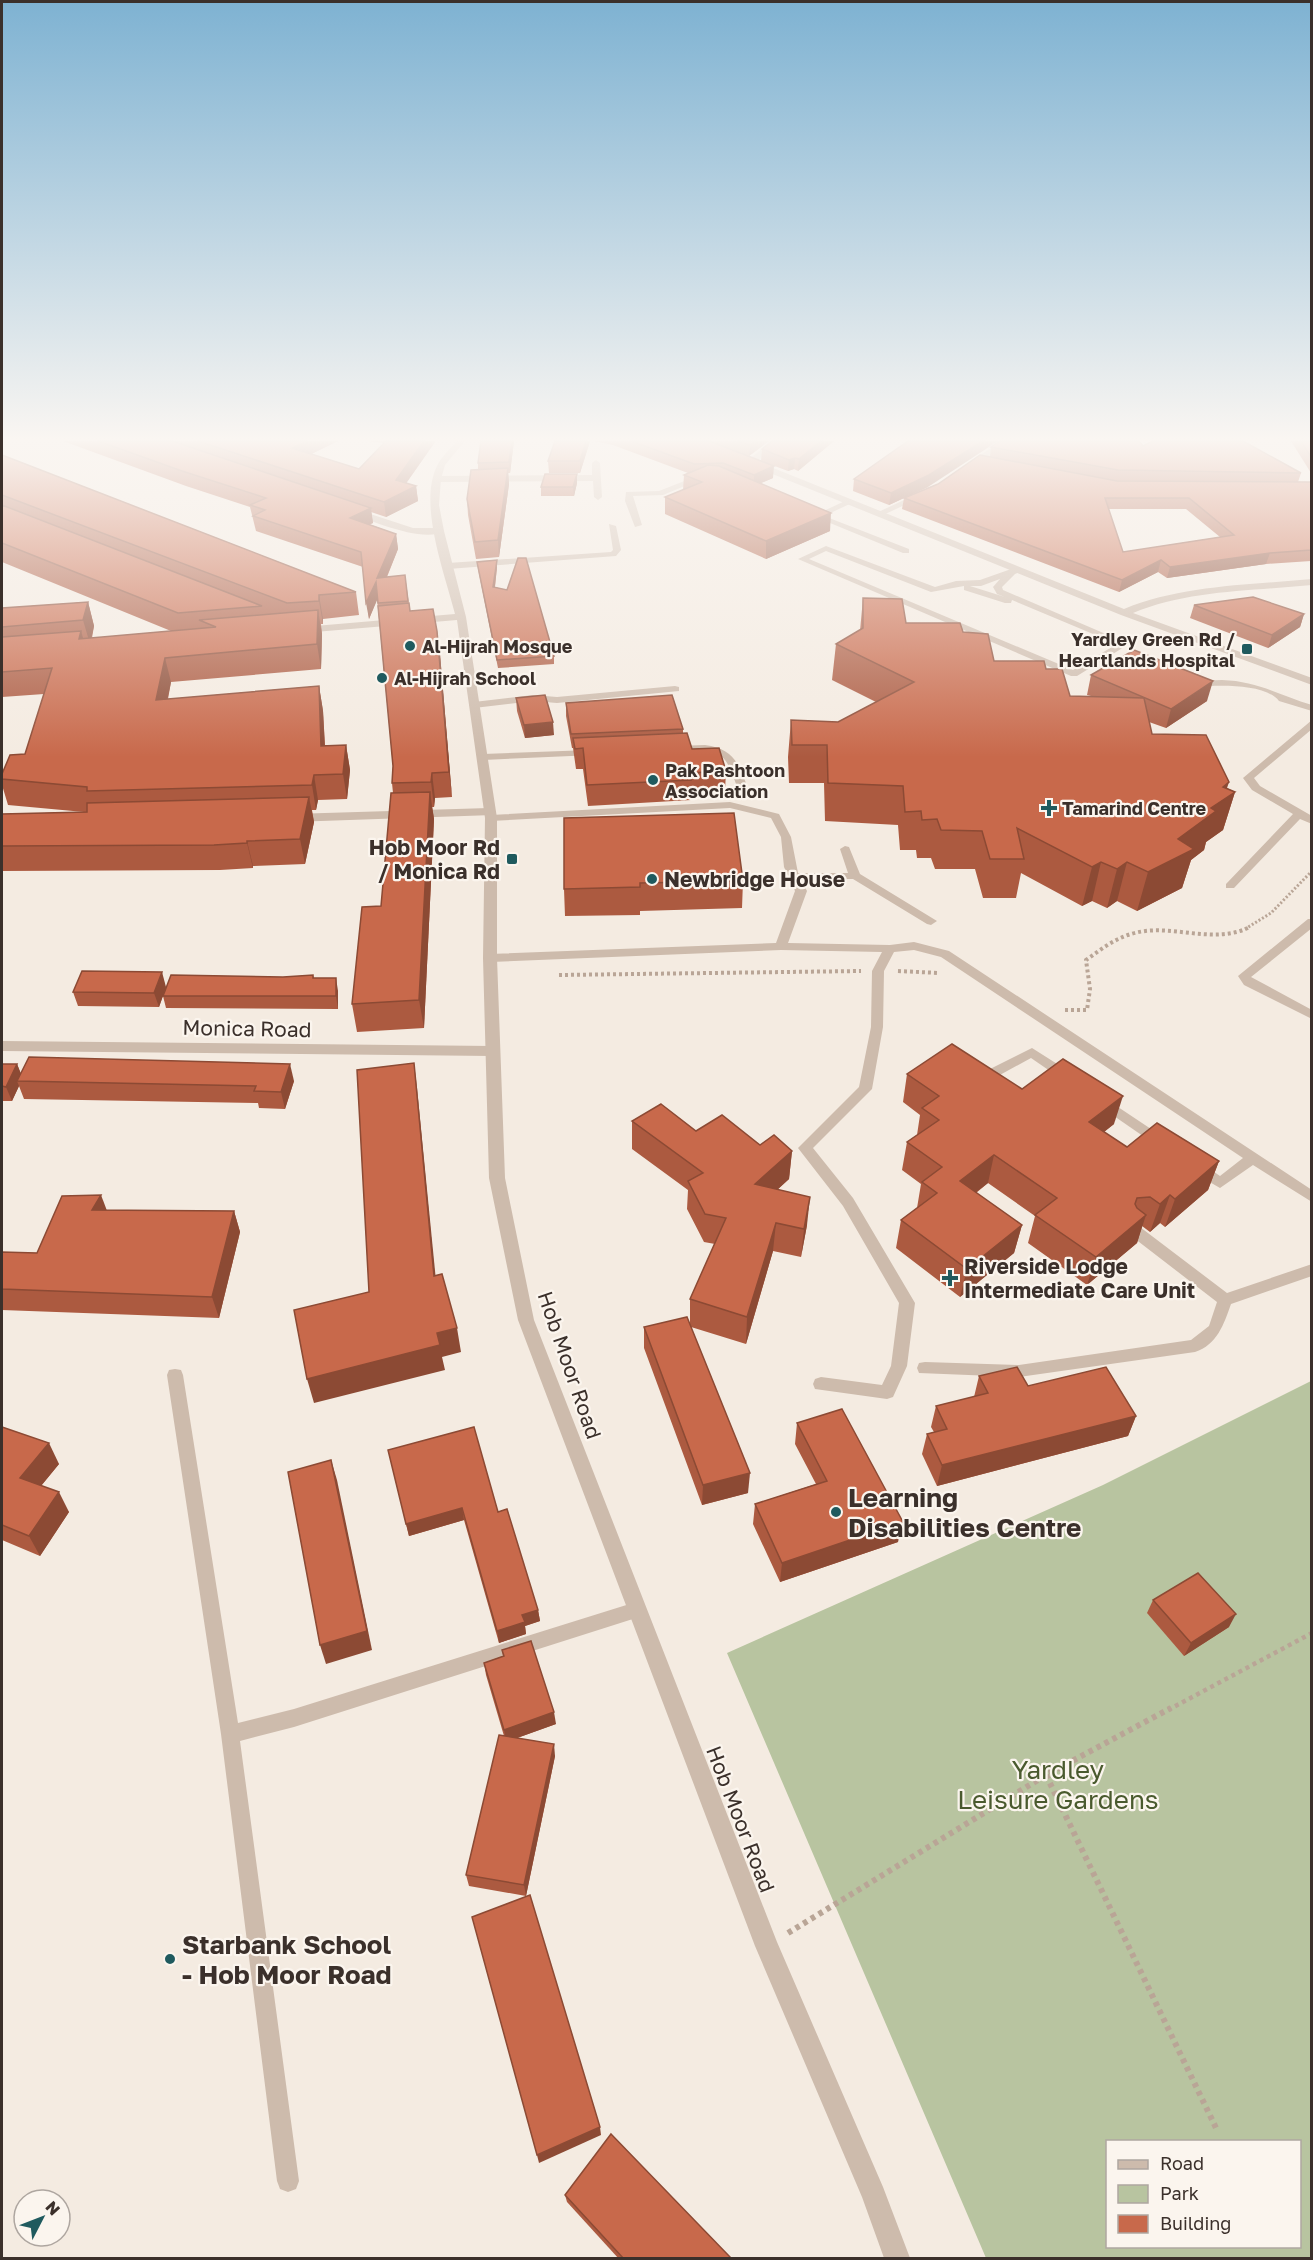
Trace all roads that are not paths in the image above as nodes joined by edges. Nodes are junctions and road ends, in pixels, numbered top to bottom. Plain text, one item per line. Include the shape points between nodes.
1 (443, 546) edge
2 (616, 546) edge
3 (894, 546) edge
4 (950, 546) edge
5 (906, 551) dead end
6 (448, 566) junction
7 (1009, 574) junction
8 (1311, 582) edge
9 (956, 584) junction
10 (1042, 611) junction
11 (1124, 613) junction
12 (461, 617) junction
13 (287, 631) edge
14 (1180, 680) edge
15 (1311, 682) edge
16 (675, 688) dead end
17 (474, 705) junction
18 (1311, 708) edge
19 (1311, 723) edge
20 (662, 749) edge
21 (606, 752) edge
22 (483, 757) junction
23 (745, 794) dead end
24 (1299, 814) junction
25 (490, 815) junction
26 (277, 818) edge
27 (1311, 821) edge
28 (845, 849) dead end
29 (794, 876) junction
30 (855, 876) junction
31 (1230, 886) dead end
32 (931, 921) dead end
33 (1311, 922) edge
34 (781, 946) junction
35 (890, 949) junction
36 (490, 958) junction
37 (1311, 1015) edge
38 (2, 1046) edge
39 (492, 1051) junction
40 (993, 1073) edge
41 (1173, 1150) edge
42 (1252, 1158) junction
43 (1191, 1163) edge
44 (1311, 1197) edge
45 (1135, 1232) edge
46 (1311, 1270) edge
47 (1224, 1300) junction
48 (925, 1368) dead end
49 (175, 1375) dead end
50 (821, 1383) dead end
51 (636, 1610) junction
52 (230, 1734) junction
53 (288, 2181) dead end
54 (897, 2259) edge

1 - 6 street, Hob Moor Road
2 - 6 lane via 613,554
3 - 5 lane
4 - 7 street
6 - 12 street, Hob Moor Road
7 - 9 lane via 981,583
7 - 10 lane via 997,587 1000,592
7 - 11 street
8 - 11 street via 1184,595
9 - 10 lane
9 - 10 lane via 934,590 826,548 802,559 926,599 1074,674 1115,654 1124,644
11 - 15 street
12 - 13 street
12 - 17 street, Hob Moor Road
14 - 18 lane via 1191,684 1232,681 1265,696
16 - 17 street
17 - 22 street, Hob Moor Road
19 - 24 lane via 1248,778 1256,788
20 - 23 lane via 707,747 724,753 734,762
21 - 22 lane
22 - 25 street, Hob Moor Road
24 - 27 lane
24 - 31 lane
25 - 26 street
25 - 29 lane via 730,805 775,816 786,837
25 - 36 street, Hob Moor Road
28 - 30 lane
29 - 30 lane
29 - 34 lane via 801,891
30 - 32 lane
33 - 37 lane via 1244,976 1248,982
34 - 35 lane
34 - 36 lane
35 - 42 lane via 914,946 945,954
35 - 50 lane via 878,971 877,1027 865,1089 805,1148 848,1202 907,1303 899,1366 886,1392
36 - 39 street, Hob Moor Road
38 - 39 street, Monica Road
39 - 51 street, Hob Moor Road via 497,1178 526,1320
40 - 41 lane via 1032,1052
42 - 43 lane via 1220,1183
42 - 44 lane
45 - 47 lane
46 - 47 lane
47 - 48 lane via 1215,1329 1195,1346 1019,1371
49 - 52 lane
51 - 52 lane via 294,1718
51 - 54 street, Hob Moor Road via 767,1946
52 - 53 lane

